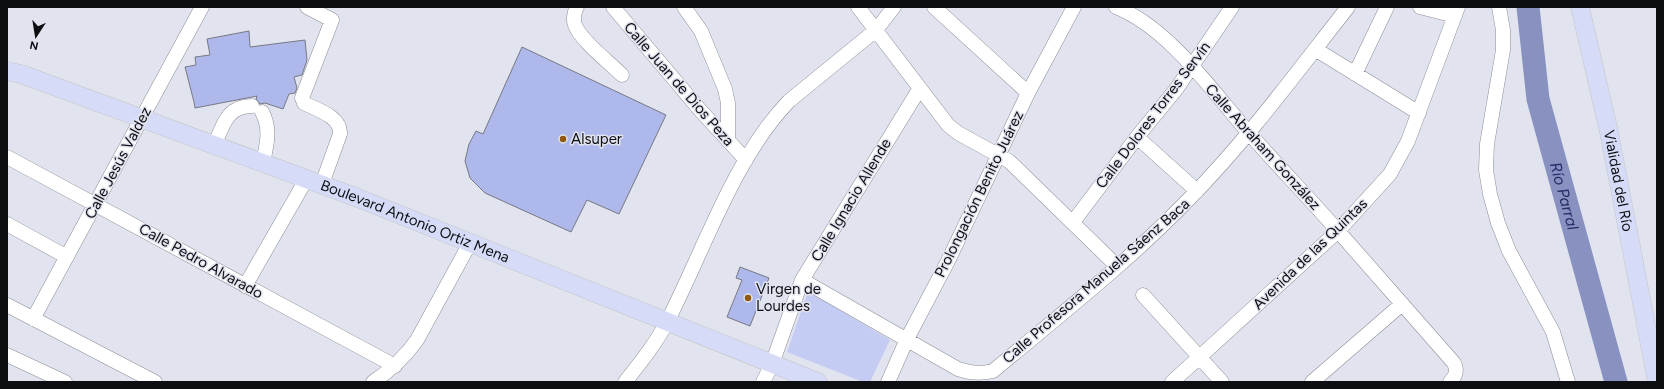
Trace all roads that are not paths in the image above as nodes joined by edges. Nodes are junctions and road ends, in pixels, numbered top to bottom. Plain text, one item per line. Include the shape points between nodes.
1 (202, 7) edge
2 (307, 7) edge
3 (577, 7) edge
4 (613, 7) edge
5 (684, 7) edge
6 (858, 7) edge
7 (894, 7) edge
8 (934, 7) edge
9 (1074, 7) edge
10 (1116, 7) edge
11 (1232, 7) edge
12 (1348, 7) edge
13 (1387, 7) edge
14 (1420, 7) edge
15 (1499, 7) edge
16 (1580, 7) edge
17 (1457, 11) edge
18 (876, 30) junction
19 (1315, 49) junction
20 (7, 61) edge
21 (1192, 66) junction
22 (14, 73) edge
23 (1355, 74) junction
24 (622, 75) dead end
25 (920, 88) junction
26 (1028, 93) junction
27 (1419, 113) junction
28 (143, 118) junction
29 (1249, 133) junction
30 (1137, 136) junction
31 (728, 141) junction
32 (215, 144) junction
33 (998, 154) junction
34 (7, 157) edge
35 (746, 160) junction
36 (263, 162) junction
37 (314, 181) junction
38 (1197, 191) junction
39 (96, 204) junction
40 (1072, 222) junction
41 (7, 224) edge
42 (1338, 231) junction
43 (470, 243) junction
44 (67, 257) junction
45 (1117, 266) junction
46 (802, 280) junction
47 (245, 286) junction
48 (1143, 295) dead end
49 (1402, 304) junction
50 (7, 305) edge
51 (33, 319) junction
52 (668, 322) junction
53 (907, 339) junction
54 (7, 355) edge
55 (1200, 357) junction
56 (1654, 357) edge
57 (772, 364) junction
58 (395, 366) junction
59 (1453, 379) edge
60 (65, 382) edge
61 (155, 382) edge
62 (374, 382) edge
63 (625, 382) edge
64 (763, 382) edge
65 (818, 382) edge
66 (888, 382) edge
67 (1172, 382) edge
68 (1222, 382) edge
69 (1312, 382) edge
70 (1568, 382) edge
71 (1656, 382) edge

1 - 28 street, Calle Jesús Valdez
2 - 37 street via 332,20 302,98 304,103 336,120 340,128 340,134
3 - 24 street via 574,23 579,34
4 - 31 street, Calle Juan de Dios Peza
5 - 31 street via 701,31 725,89 728,103
6 - 18 street
7 - 18 street
8 - 26 street
9 - 26 street, Prolongación Benito Juárez
10 - 21 street, Calle Abraham González via 1144,21
11 - 21 street, Calle Dolores Torres Servín
12 - 19 street, Calle Profesora Manuela Sáenz Baca
13 - 23 street
14 - 17 street
15 - 70 street via 1503,50 1487,144 1486,170 1490,194 1509,251 1553,332
16 - 56 main road, Vialidad del Río via 1610,132
17 - 27 street, Avenida de las Quintas
18 - 25 street
18 - 35 street via 789,101 778,112
19 - 23 street
19 - 29 street, Calle Profesora Manuela Sáenz Baca
20 - 22 main road
21 - 29 street, Calle Abraham González
21 - 30 street, Calle Dolores Torres Servín
22 - 28 main road, Boulevard Antonio Ortiz Mena
23 - 27 street
25 - 33 street via 948,125
25 - 46 street, Calle Ignacio Allende
26 - 33 street, Prolongación Benito Juárez
27 - 42 street, Avenida de las Quintas via 1405,148 1390,174
28 - 32 main road, Boulevard Antonio Ortiz Mena
28 - 39 street, Calle Jesús Valdez
29 - 38 street, Calle Profesora Manuela Sáenz Baca
29 - 42 street, Calle Abraham González
30 - 38 street
30 - 40 street, Calle Dolores Torres Servín
31 - 35 street, Calle Juan de Dios Peza
32 - 36 main road, Boulevard Antonio Ortiz Mena
32 - 36 street via 228,115 238,108 257,109 267,120
33 - 40 street via 1020,171
33 - 53 street, Prolongación Benito Juárez via 948,261
34 - 39 street, Calle Pedro Alvarado
35 - 52 street
36 - 37 main road, Boulevard Antonio Ortiz Mena
37 - 43 main road, Boulevard Antonio Ortiz Mena
37 - 47 street
38 - 45 street, Calle Profesora Manuela Sáenz Baca
39 - 44 street, Calle Jesús Valdez
39 - 47 street, Calle Pedro Alvarado
40 - 45 street
41 - 44 street
42 - 49 street, Calle Abraham González
42 - 55 street, Avenida de las Quintas
43 - 52 main road, Boulevard Antonio Ortiz Mena
43 - 58 street via 417,340
44 - 51 street, Calle Jesús Valdez
45 - 53 street, Calle Profesora Manuela Sáenz Baca via 993,371 982,374 958,369
46 - 53 street
46 - 57 street, Calle Ignacio Allende
47 - 58 street, Calle Pedro Alvarado
48 - 55 street
49 - 59 street, Calle Abraham González via 1454,363 1457,371
49 - 69 street
50 - 51 street
51 - 61 street
52 - 57 main road, Boulevard Antonio Ortiz Mena
52 - 63 street
53 - 66 street, Prolongación Benito Juárez
54 - 60 street
55 - 67 street, Avenida de las Quintas
55 - 68 street
56 - 71 main road, Vialidad del Río
57 - 64 street, Calle Ignacio Allende
57 - 65 main road, Boulevard Antonio Ortiz Mena
58 - 62 street

